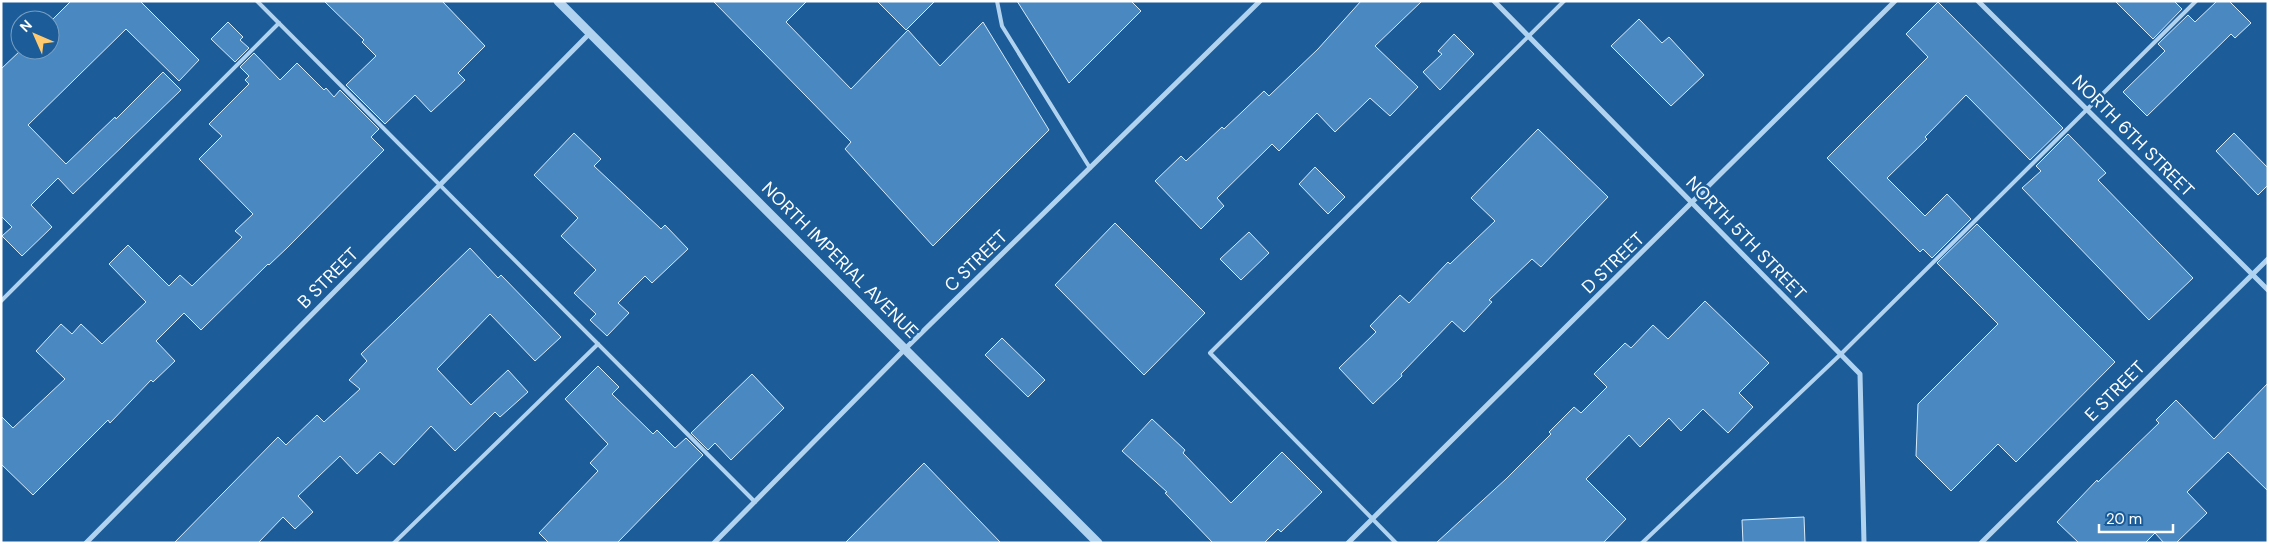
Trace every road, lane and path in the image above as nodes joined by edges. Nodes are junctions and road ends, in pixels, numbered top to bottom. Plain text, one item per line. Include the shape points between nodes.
1 (257, 1) edge
2 (558, 1) edge
3 (997, 1) edge
4 (1260, 1) edge
5 (1494, 1) edge
6 (1564, 1) edge
7 (1895, 1) edge
8 (1978, 1) edge
9 (2196, 1) edge
10 (279, 24) junction
11 (590, 32) junction
12 (1529, 37) junction
13 (2086, 109) junction
14 (1090, 168) junction
15 (439, 184) junction
16 (1693, 204) junction
17 (2268, 259) edge
18 (2252, 275) junction
19 (2268, 290) edge
20 (1, 301) edge
21 (598, 344) junction
22 (905, 349) junction
23 (1841, 354) junction
24 (755, 502) junction
25 (1372, 519) junction
26 (86, 543) edge
27 (394, 543) edge
28 (714, 543) edge
29 (1098, 543) edge
30 (1348, 543) edge
31 (1396, 543) edge
32 (1642, 543) edge
33 (1864, 543) edge
34 (1981, 543) edge

1 - 10 lane
2 - 11 street, NORTH IMPERIAL AVENUE
3 - 14 lane via 1002,26
4 - 14 street, C STREET
5 - 12 street, NORTH 5TH STREET
6 - 12 lane
7 - 16 street, D STREET
8 - 13 street, NORTH 6TH STREET
9 - 13 lane
10 - 15 lane
10 - 20 lane
11 - 15 street, B STREET
11 - 22 street, NORTH IMPERIAL AVENUE
12 - 16 street, NORTH 5TH STREET
12 - 25 lane via 1210,353
13 - 18 street, NORTH 6TH STREET
13 - 23 lane
14 - 22 street, C STREET
15 - 21 lane
15 - 26 street, B STREET
16 - 23 street, NORTH 5TH STREET
16 - 25 street, D STREET
17 - 18 street, E STREET
18 - 19 street, NORTH 6TH STREET
18 - 34 street, E STREET
21 - 24 lane
21 - 27 lane
22 - 24 street, C STREET
22 - 29 street, NORTH IMPERIAL AVENUE
23 - 32 lane
23 - 33 street, NORTH 5TH STREET via 1860,374
24 - 28 street, C STREET
25 - 30 street, D STREET
25 - 31 lane

